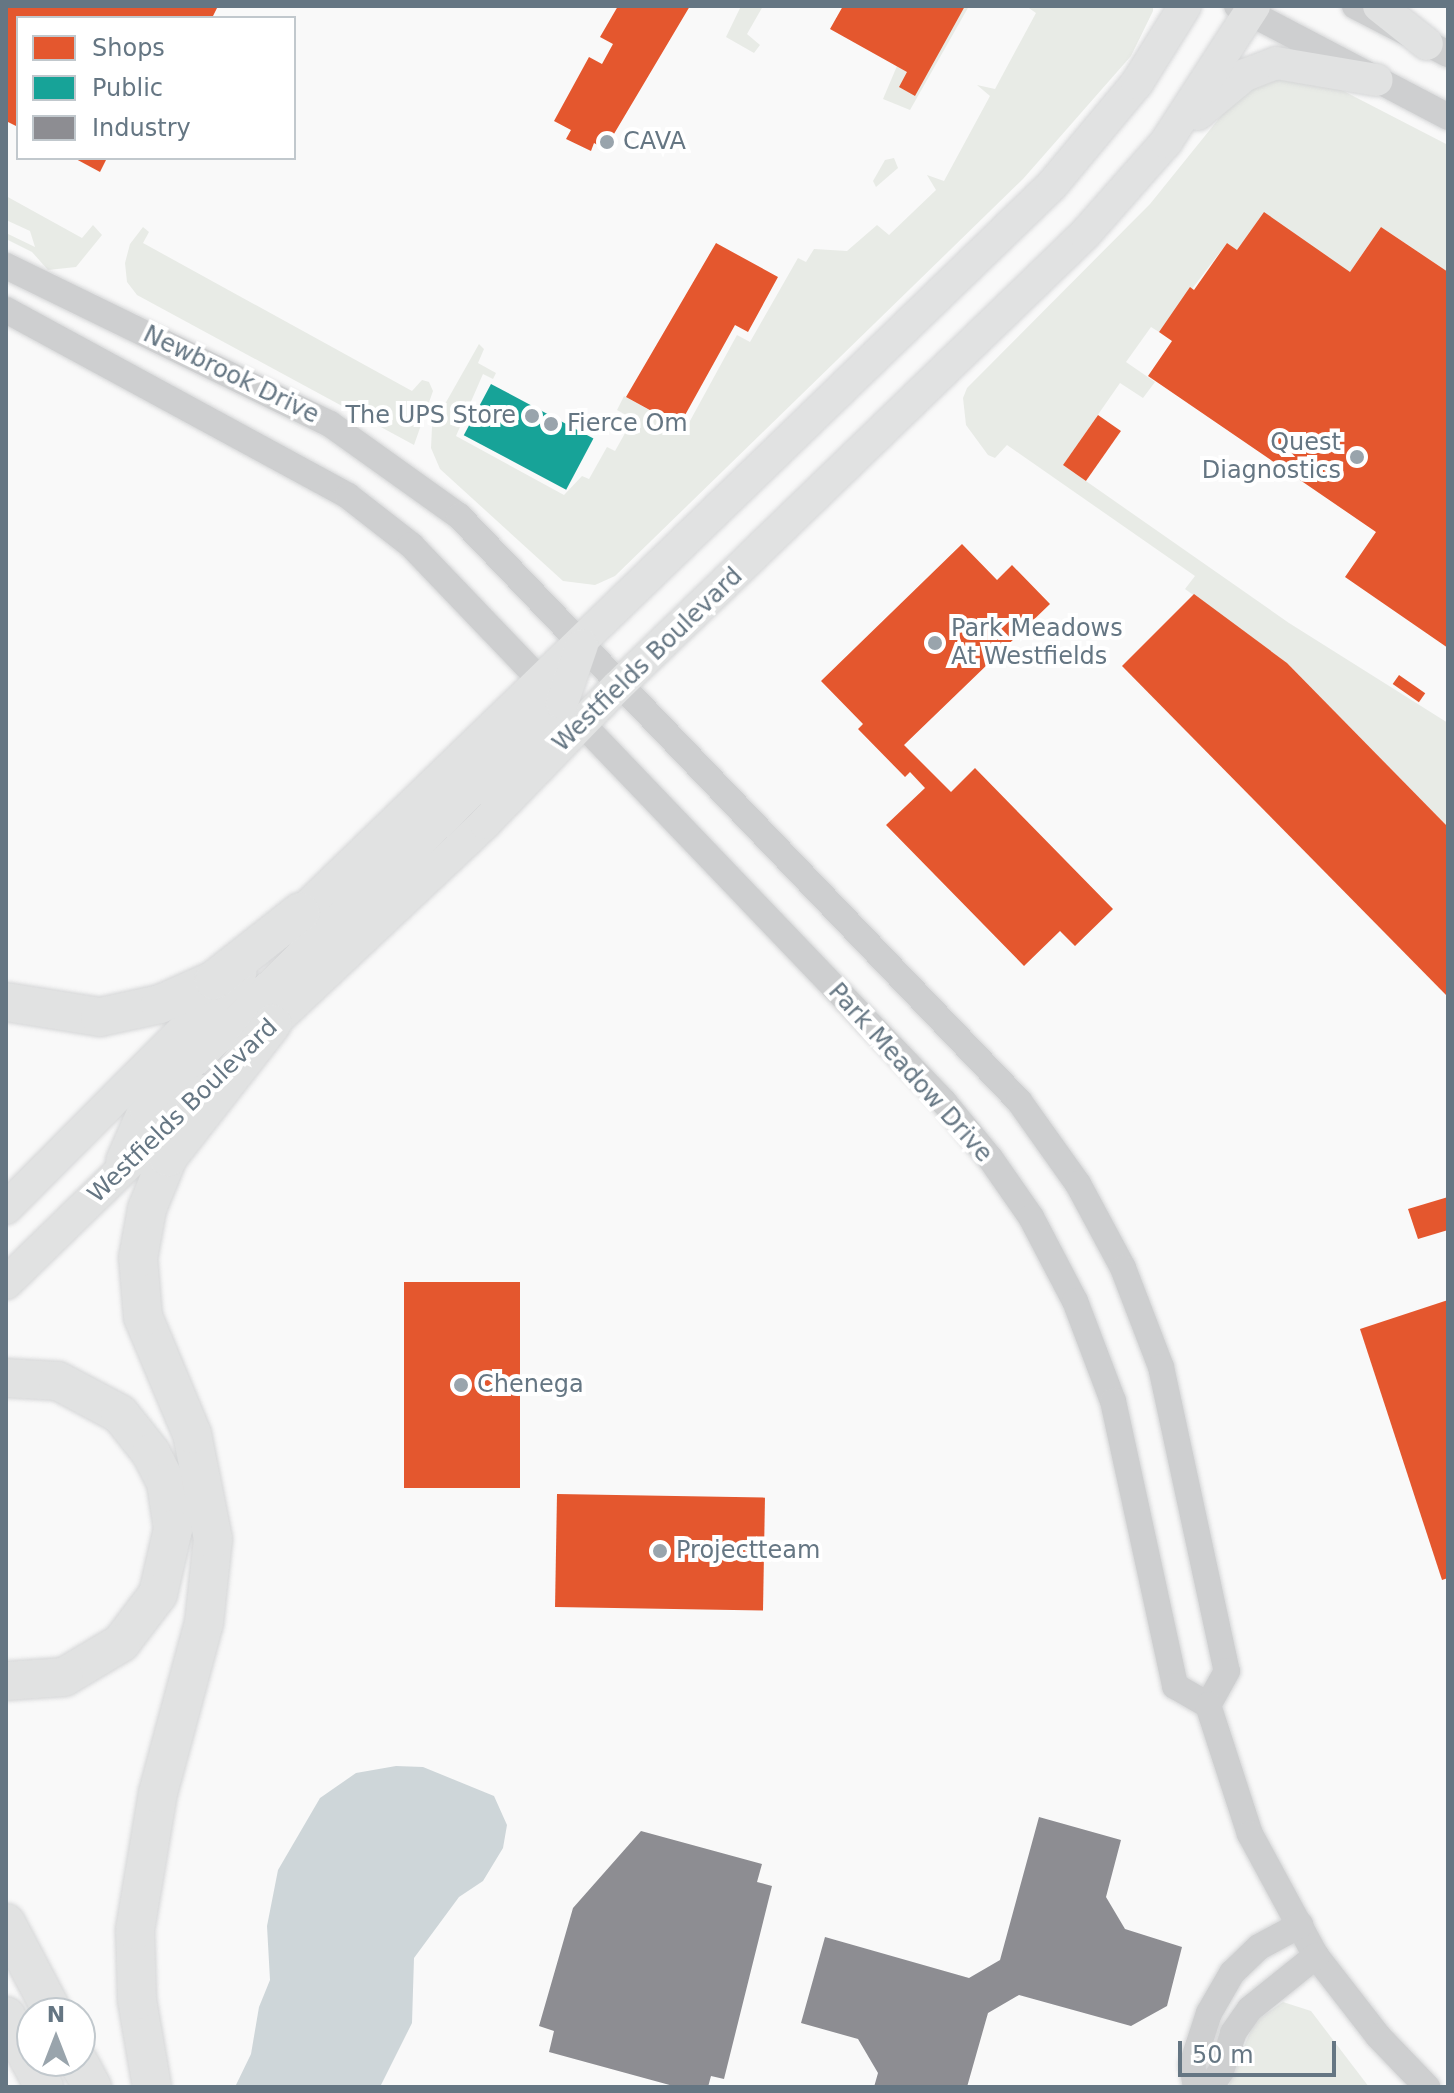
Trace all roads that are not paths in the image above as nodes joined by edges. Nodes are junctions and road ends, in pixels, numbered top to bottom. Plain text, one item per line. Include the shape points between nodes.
1 (1185, 6) edge
2 (1355, 6) edge
3 (1379, 6) edge
4 (1247, 8) edge
5 (1438, 49) edge
6 (1377, 80) junction
7 (1448, 117) edge
8 (1166, 142) junction
9 (6, 266) edge
10 (6, 310) edge
11 (582, 645) junction
12 (540, 679) junction
13 (617, 687) junction
14 (571, 713) junction
15 (300, 912) junction
16 (6, 1002) edge
17 (272, 1024) junction
18 (116, 1176) junction
19 (6, 1208) edge
20 (6, 1283) edge
21 (6, 1378) edge
22 (6, 1681) edge
23 (1208, 1705) junction
24 (6, 1923) edge
25 (1300, 1925) junction
26 (1316, 1956) junction
27 (45, 1997) edge
28 (6, 2016) edge
29 (44, 2087) edge
30 (152, 2087) edge
31 (1196, 2087) edge
32 (1210, 2087) edge
33 (1427, 2087) edge

1 - 11 main road via 1137,83 1052,185
2 - 5 street
3 - 5 main road
4 - 6 street
4 - 8 main road, Westfields Boulevard
6 - 7 street
6 - 8 main road via 1291,64 1261,67 1232,84
8 - 13 main road, Westfields Boulevard via 996,322
9 - 11 street, Newbrook Drive via 264,389 390,463 499,552
10 - 12 street, Newbrook Drive via 348,496 411,545
11 - 12 main road
11 - 13 street, Newbrook Drive
11 - 14 main road
12 - 14 street, Newbrook Drive
12 - 15 main road
13 - 14 main road, Westfields Boulevard
13 - 23 street, Newbrook Drive via 990,1069 1078,1184 1123,1268 1161,1367 1227,1671
14 - 17 main road, Westfields Boulevard via 485,823
14 - 18 main road via 145,1108
14 - 23 street, Park Meadow Drive via 944,1102 1031,1217 1075,1301 1113,1401 1175,1686
15 - 16 highway via 214,980 160,1004 100,1017
15 - 19 main road
17 - 18 main road, Westfields Boulevard
17 - 30 highway via 168,1157 147,1209 138,1258 143,1317 192,1434 213,1539 204,1623 158,1793 135,1930 137,2000
18 - 20 main road, Westfields Boulevard
21 - 22 highway via 58,1381 120,1414 151,1453 166,1483 173,1529 158,1594 121,1643 64,1677
23 - 25 street via 1250,1834
24 - 27 highway
25 - 26 street
25 - 31 street via 1259,1947 1232,1973 1209,2013 1192,2065
26 - 32 street via 1250,2009
26 - 33 street via 1378,2036
28 - 29 highway

